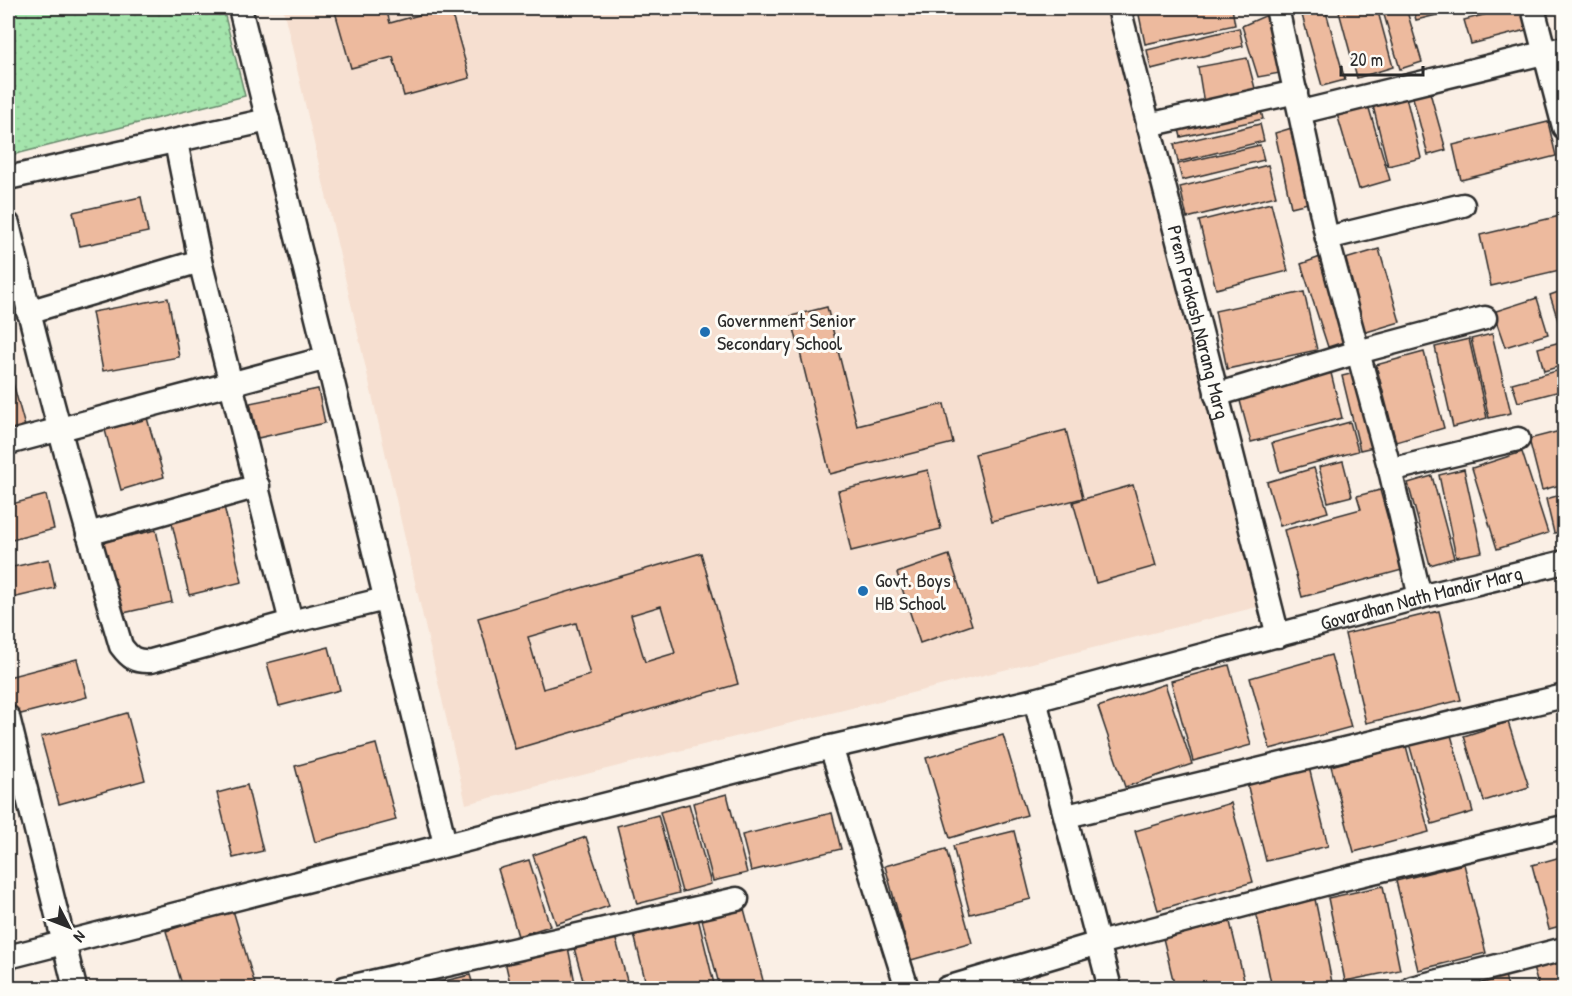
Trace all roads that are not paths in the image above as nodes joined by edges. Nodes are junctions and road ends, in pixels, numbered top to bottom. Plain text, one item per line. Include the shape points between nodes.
1 (240, 8) edge
2 (1121, 8) edge
3 (1277, 8) edge
4 (1533, 8) edge
5 (1555, 51) edge
6 (1298, 102) junction
7 (268, 120) junction
8 (1148, 125) junction
9 (1564, 127) edge
10 (176, 142) junction
11 (8, 178) edge
12 (1462, 205) dead end
13 (8, 224) edge
14 (1326, 238) junction
15 (200, 261) junction
16 (28, 312) junction
17 (1485, 318) dead end
18 (1358, 352) junction
19 (327, 358) junction
20 (232, 384) junction
21 (1216, 395) junction
22 (59, 430) junction
23 (1518, 439) dead end
24 (8, 442) edge
25 (1390, 470) junction
26 (258, 486) junction
27 (88, 534) junction
28 (1564, 562) edge
29 (1420, 597) junction
30 (385, 599) junction
31 (291, 622) junction
32 (1278, 636) junction
33 (1564, 696) edge
34 (1035, 700) junction
35 (8, 717) edge
36 (831, 747) junction
37 (1067, 816) junction
38 (1564, 827) edge
39 (445, 844) junction
40 (737, 899) dead end
41 (63, 943) junction
42 (1099, 943) junction
43 (1564, 949) edge
44 (8, 957) edge
45 (75, 988) edge
46 (345, 988) edge
47 (907, 988) edge
48 (947, 988) edge
49 (1110, 988) edge
50 (1412, 988) edge

1 - 7 street
2 - 8 street, Prem Prakash Narang Marg
3 - 6 street
4 - 5 street
5 - 6 street
5 - 9 street
6 - 8 street
6 - 14 street
7 - 10 street
7 - 19 street
8 - 21 street, Prem Prakash Narang Marg
10 - 11 street
10 - 15 street
12 - 14 street
13 - 16 street
14 - 18 street
15 - 16 street
15 - 20 street
16 - 22 street
17 - 18 street
18 - 21 street
18 - 25 street
19 - 20 street
19 - 30 street
20 - 22 street
20 - 26 street
21 - 32 street, Prem Prakash Narang Marg
22 - 24 street
22 - 27 street
23 - 25 street
25 - 29 street
26 - 27 street
26 - 31 street
27 - 31 street via 122,646 130,658 151,660
28 - 29 street, Govardhan Nath Mandir Marg
29 - 32 street, Govardhan Nath Mandir Marg
30 - 31 street
30 - 39 street
32 - 34 street, Govardhan Nath Mandir Marg
33 - 37 street
34 - 36 street, Govardhan Nath Mandir Marg
34 - 37 street
35 - 41 street
36 - 39 street, Govardhan Nath Mandir Marg
36 - 47 street
37 - 42 street
38 - 42 street via 1351,877
39 - 41 street, Govardhan Nath Mandir Marg
40 - 46 street
41 - 44 street, Govardhan Nath Mandir Marg
41 - 45 street
42 - 48 street
42 - 49 street
43 - 50 street

